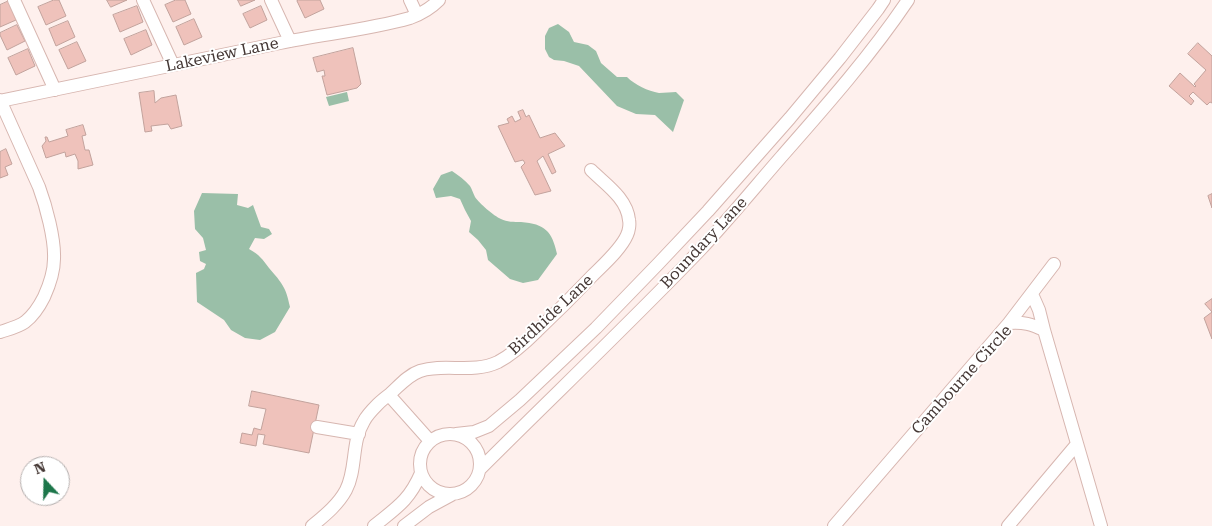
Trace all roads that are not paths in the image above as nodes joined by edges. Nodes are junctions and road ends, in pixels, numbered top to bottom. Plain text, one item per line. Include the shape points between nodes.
1 (14, 0) edge
2 (143, 0) edge
3 (271, 0) edge
4 (410, 0) edge
5 (439, 0) edge
6 (884, 0) edge
7 (908, 0) edge
8 (417, 15) junction
9 (290, 41) junction
10 (173, 65) junction
11 (55, 90) junction
12 (0, 100) edge
13 (591, 170) dead end
14 (1054, 264) dead end
15 (1032, 294) junction
16 (1009, 323) junction
17 (1044, 330) junction
18 (0, 332) edge
19 (389, 395) junction
20 (317, 427) dead end
21 (359, 434) junction
22 (456, 434) junction
23 (430, 441) junction
24 (1077, 444) junction
25 (480, 469) junction
26 (421, 473) junction
27 (453, 494) junction
28 (312, 526) edge
29 (374, 526) edge
30 (404, 526) edge
31 (834, 526) edge
32 (1008, 526) edge
33 (1101, 526) edge

1 - 11 street
2 - 10 street
3 - 9 street
4 - 8 street
5 - 8 street, Lakeview Lane
6 - 22 street, Boundary Lane via 790,118 714,204 596,328 489,426
7 - 25 street, Boundary Lane via 866,57 701,248
8 - 9 street, Lakeview Lane via 376,26
9 - 10 street, Lakeview Lane
10 - 11 street, Lakeview Lane
11 - 12 street, Lakeview Lane
12 - 18 street via 44,200 54,258 48,288 36,312 27,321
13 - 19 street, Birdhide Lane via 622,201 629,220 627,234 609,259 510,355 484,367 420,371
14 - 15 street
15 - 16 street
15 - 17 street
16 - 17 street, Cambourne Circle via 1022,322
16 - 31 street, Cambourne Circle
17 - 24 street
19 - 21 street, Birdhide Lane via 364,421
19 - 23 street
20 - 21 street
21 - 28 street, Birdhide Lane via 346,491
22 - 23 street via 445,434
22 - 25 street via 465,437 478,451
23 - 26 street via 421,452
24 - 32 street
24 - 33 street
25 - 27 street via 470,486
26 - 27 street via 434,489
26 - 29 street via 408,497
27 - 30 street via 428,507

